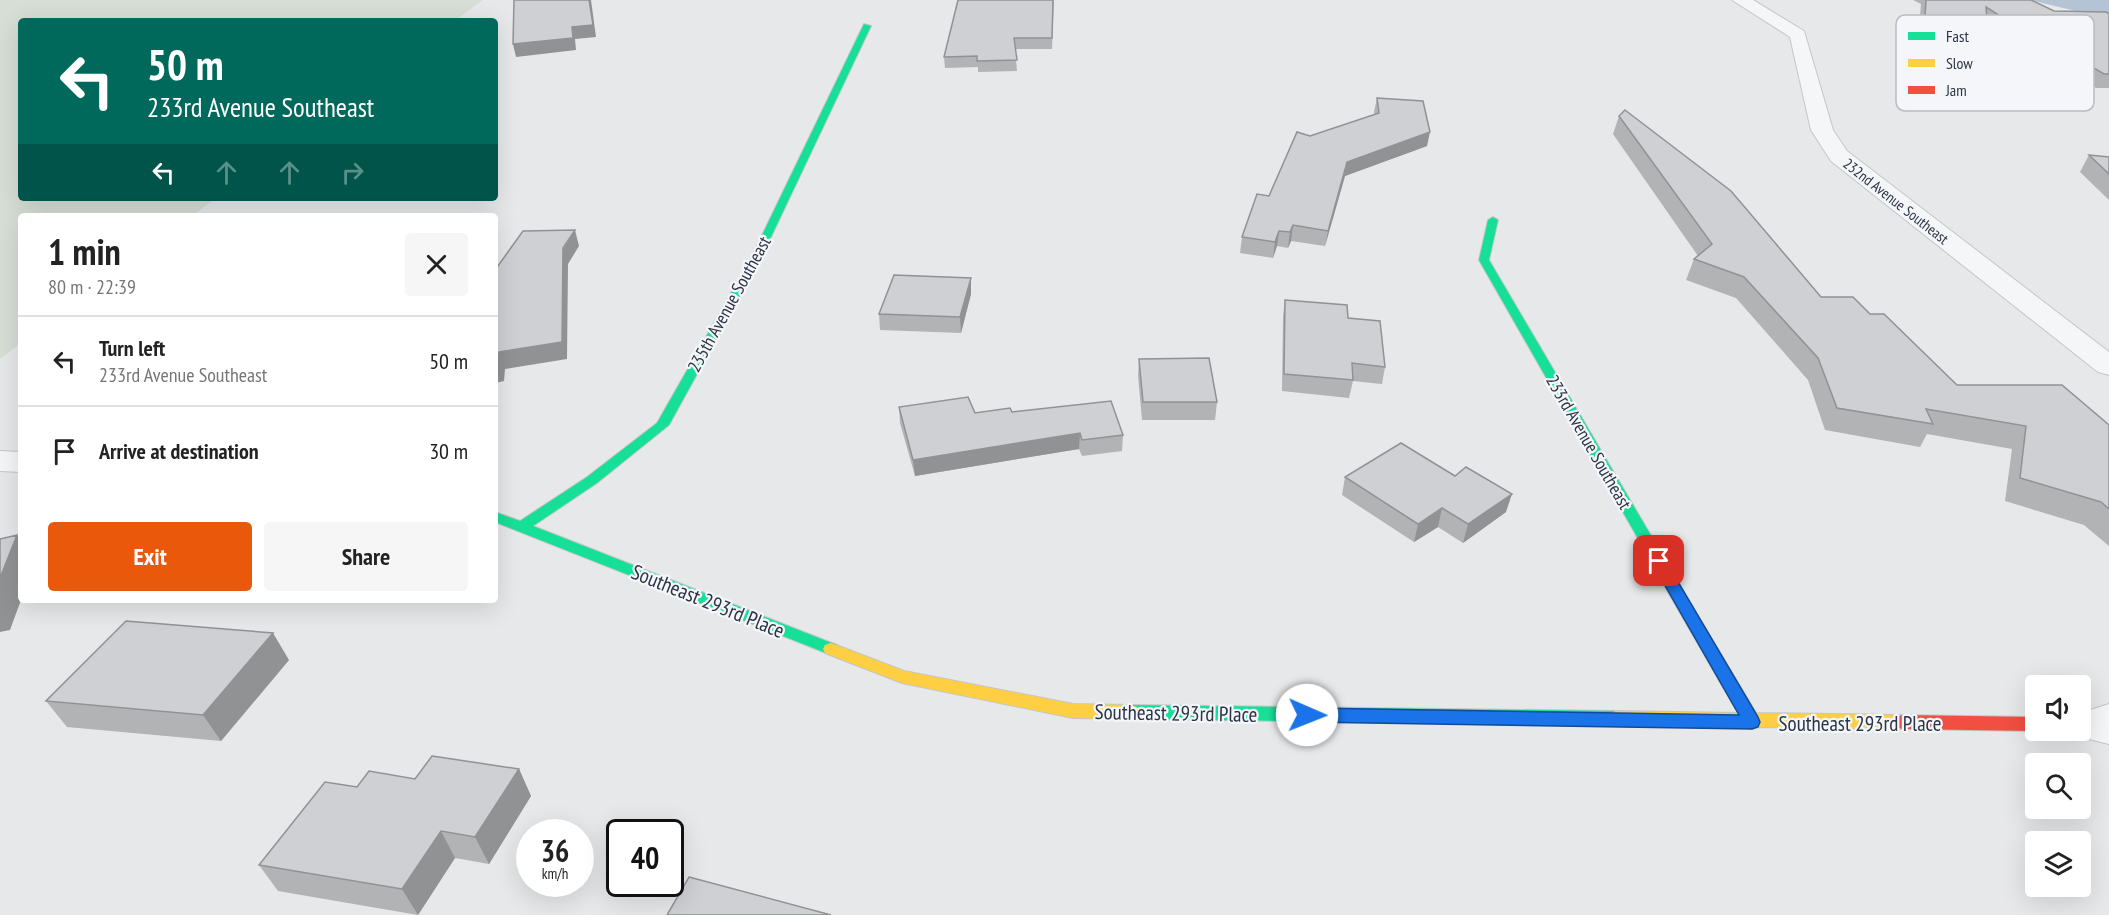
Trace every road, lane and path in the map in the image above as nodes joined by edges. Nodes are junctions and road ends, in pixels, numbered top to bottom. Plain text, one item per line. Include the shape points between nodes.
1 (1740, 0) edge
2 (867, 26) dead end
3 (1493, 220) dead end
4 (2109, 366) edge
5 (0, 461) edge
6 (18, 462) edge
7 (498, 518) edge
8 (522, 527) junction
9 (1752, 722) junction
10 (2025, 724) edge

1 - 4 street, 232nd Avenue Southeast via 1798,35 1822,130 1839,156
2 - 8 street, 235th Avenue Southeast via 756,258 662,425 592,480
3 - 9 street, 233rd Avenue Southeast via 1484,260
5 - 6 street
7 - 8 street, Southeast 293rd Place
8 - 9 street, Southeast 293rd Place via 902,677 1073,711
9 - 10 street, Southeast 293rd Place

